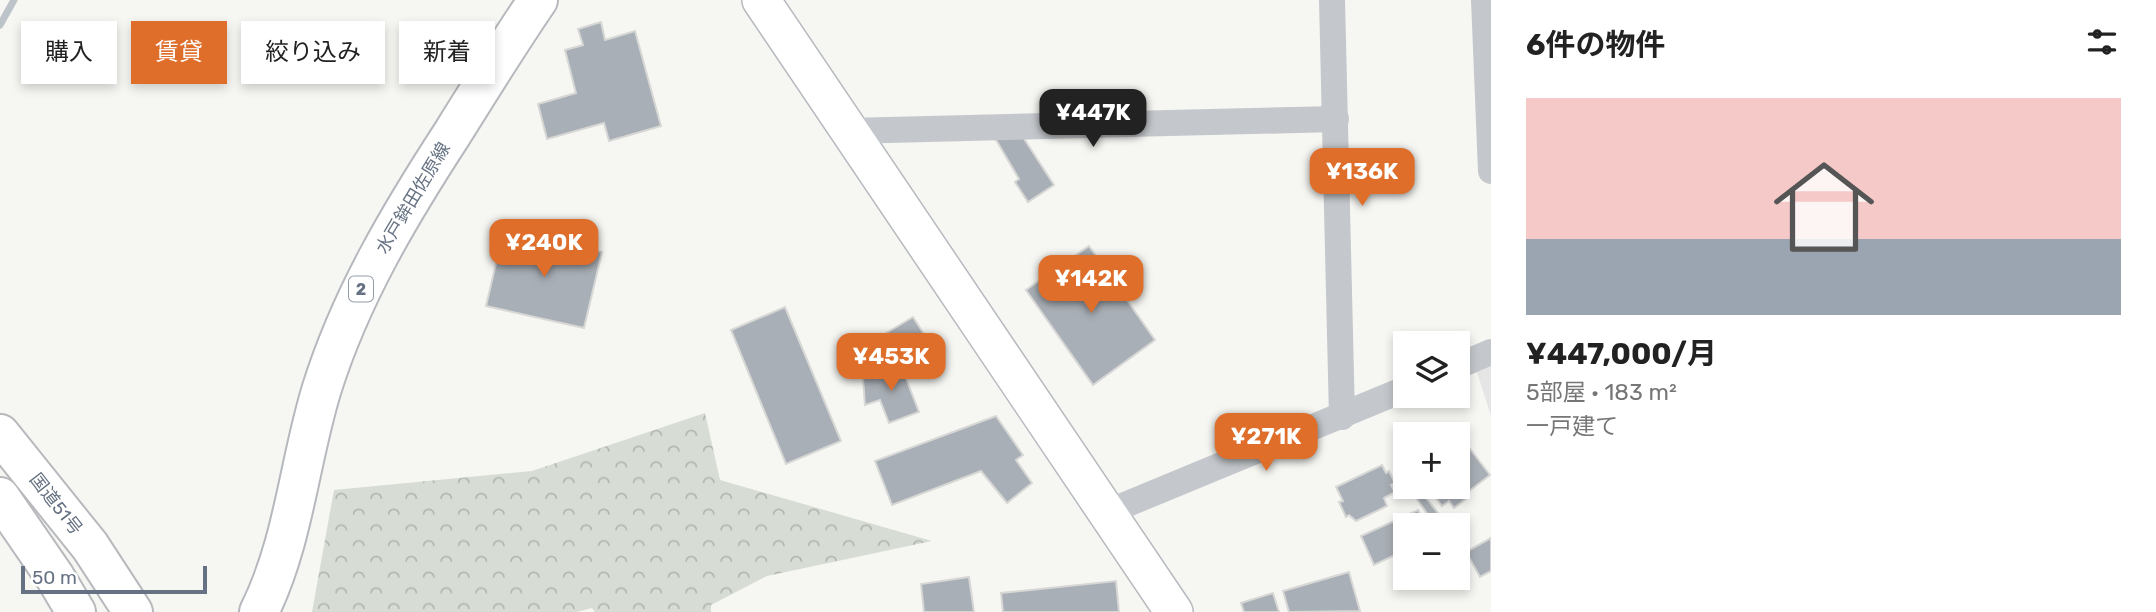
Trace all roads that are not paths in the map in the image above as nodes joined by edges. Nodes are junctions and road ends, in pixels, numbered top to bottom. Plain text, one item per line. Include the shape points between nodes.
1 (538, 0) edge
2 (761, 0) edge
3 (1332, 0) edge
4 (1484, 0) edge
5 (1336, 119) junction
6 (848, 131) junction
7 (1491, 171) edge
8 (1491, 352) edge
9 (1470, 361) edge
10 (1393, 394) edge
11 (1342, 417) junction
12 (0, 434) edge
13 (11, 511) edge
14 (1108, 512) junction
15 (76, 612) edge
16 (133, 612) edge
17 (259, 612) edge
18 (1174, 612) edge

1 - 17 main road, 水戸鉾田佐原線 / 2 via 414,194 354,304 322,388 285,543
2 - 6 street
3 - 5 street
4 - 7 street
5 - 6 street
5 - 11 street
6 - 14 street
8 - 9 street
10 - 11 street
11 - 14 street
12 - 16 main road, 国道51号 via 90,547
13 - 15 main road
14 - 18 street

